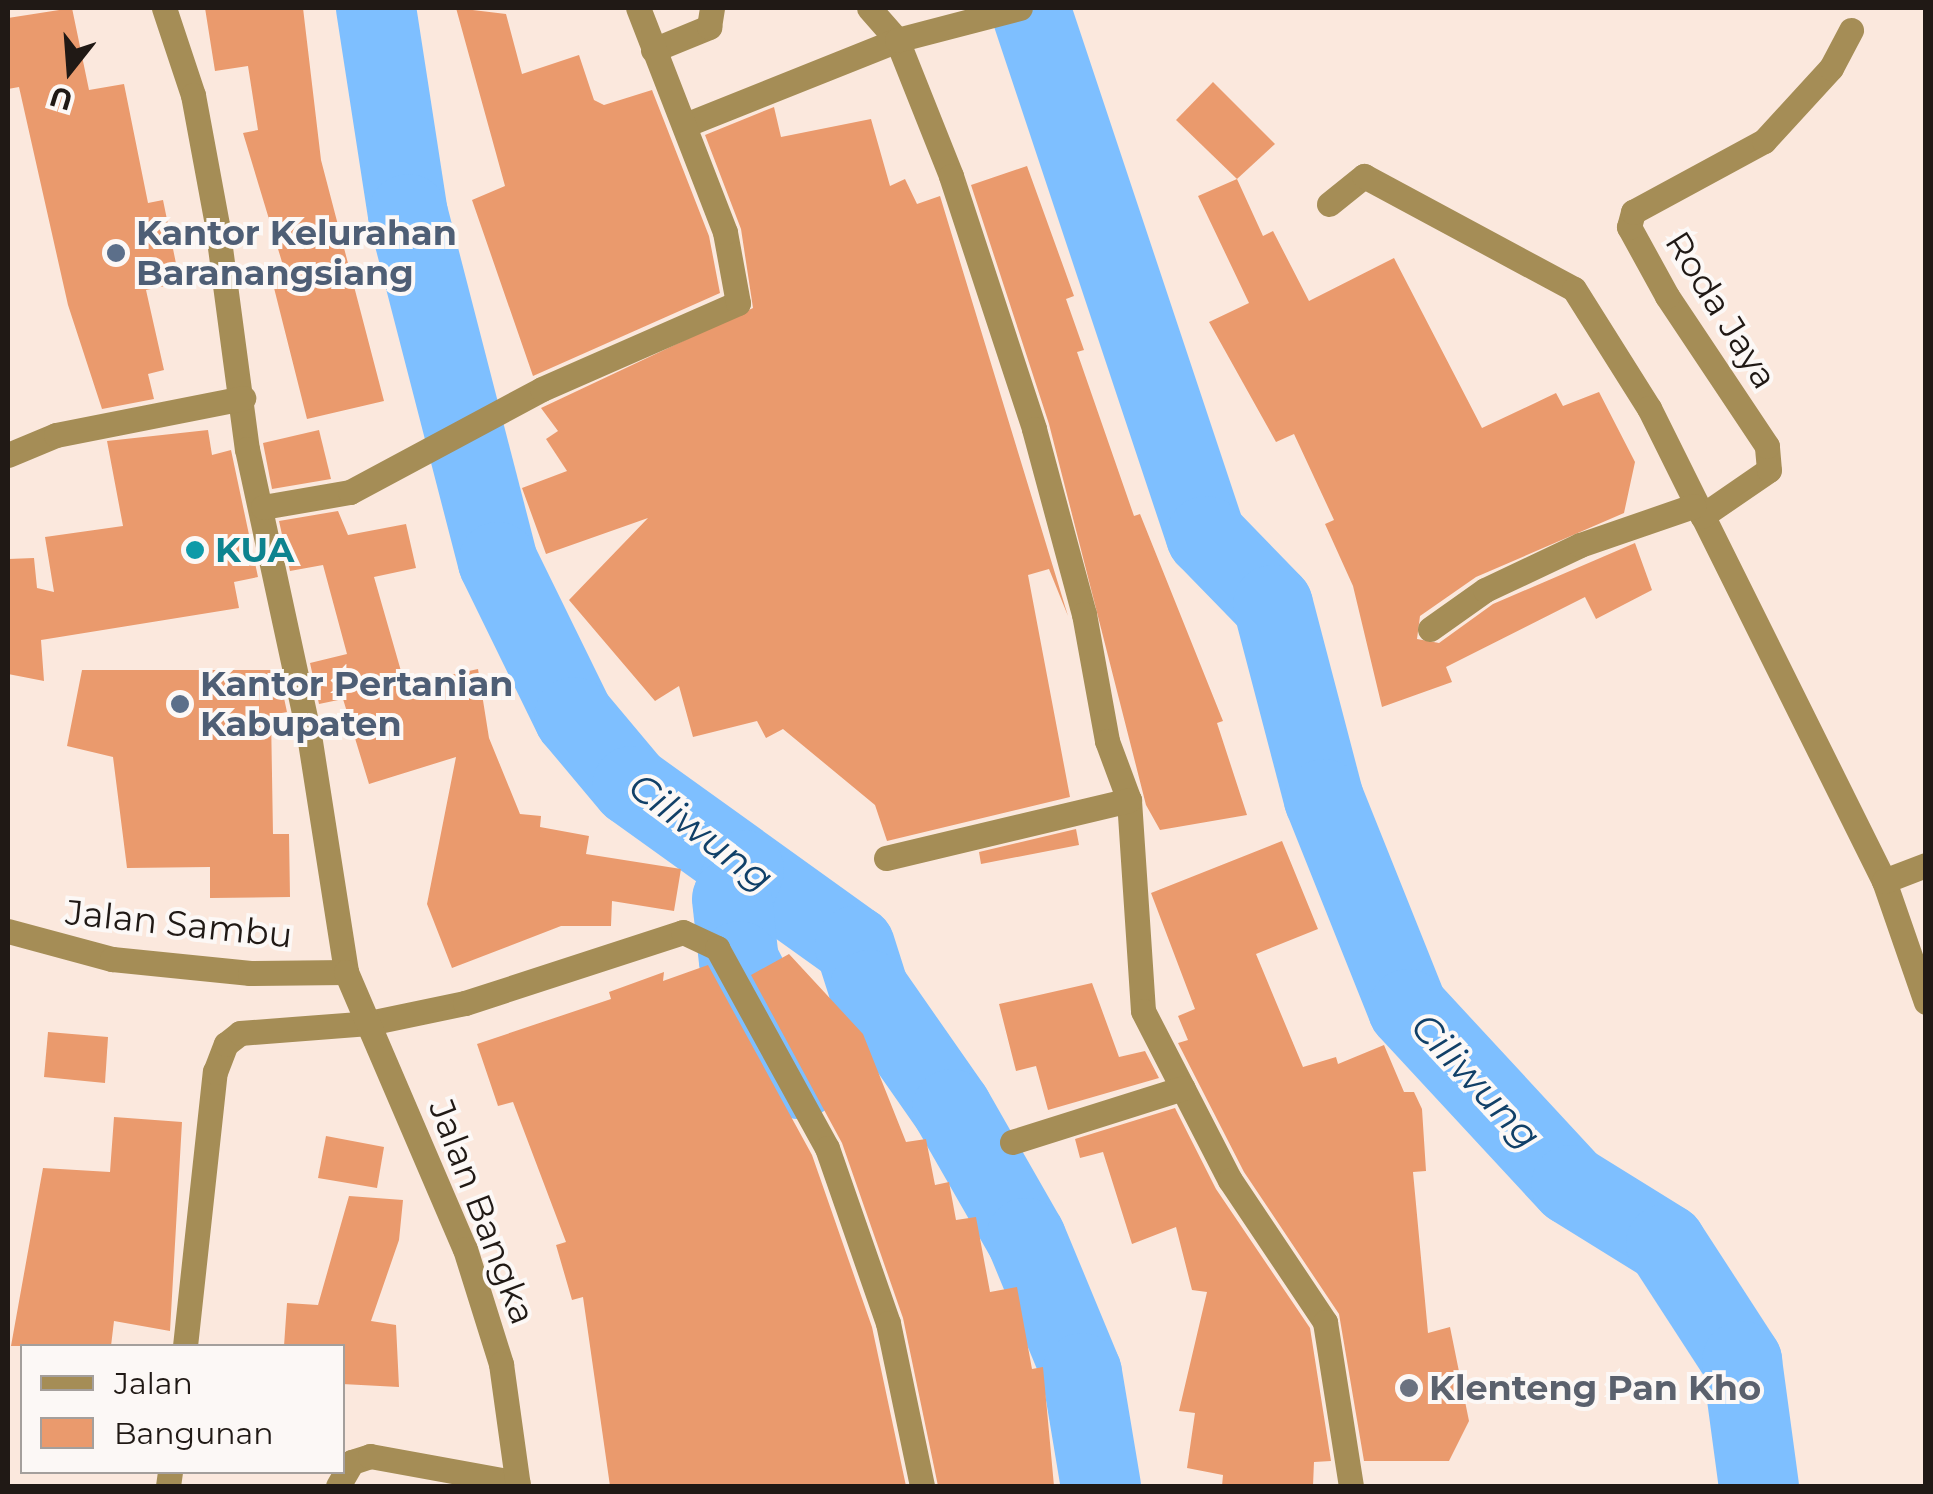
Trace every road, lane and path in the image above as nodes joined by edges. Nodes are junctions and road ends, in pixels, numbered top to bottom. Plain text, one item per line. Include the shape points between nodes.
1 (164, 8) edge
2 (638, 8) edge
3 (712, 8) edge
4 (869, 8) edge
5 (1020, 8) edge
6 (1851, 30) dead end
7 (897, 40) junction
8 (653, 50) junction
9 (685, 125) junction
10 (1328, 204) dead end
11 (243, 398) junction
12 (8, 456) edge
13 (263, 508) junction
14 (1697, 511) junction
15 (1430, 629) dead end
16 (1130, 800) junction
17 (886, 858) dead end
18 (1926, 865) edge
19 (1884, 881) junction
20 (8, 930) edge
21 (346, 972) junction
22 (1926, 1002) edge
23 (369, 1024) junction
24 (1183, 1088) junction
25 (1012, 1142) dead end
26 (185, 1344) edge
27 (518, 1485) edge
28 (338, 1486) edge
29 (922, 1486) edge
30 (1351, 1486) edge

1 - 11 street, Jalan Bangka via 196,114
2 - 8 street
3 - 8 street via 709,27
4 - 7 street
5 - 7 street
6 - 14 street, Roda Jaya via 1831,68 1775,132 1633,212 1629,227 1666,296 1767,446 1769,470
7 - 9 street
7 - 16 street via 1034,429 1084,614 1107,741
8 - 9 street
9 - 13 street via 734,260 738,303 506,410 350,492
10 - 14 street via 1364,176 1517,262 1568,281 1649,408
11 - 12 street via 56,435
11 - 13 street, Jalan Bangka
13 - 21 street, Jalan Bangka
14 - 15 street via 1564,552 1486,590
14 - 19 street
16 - 17 street
16 - 24 street via 1143,1011
18 - 19 street
19 - 22 street
20 - 21 street, Jalan Sambu via 112,959 250,973
21 - 23 street, Jalan Bangka
23 - 26 street via 273,1028 226,1044 216,1072
23 - 27 street, Jalan Bangka via 465,1248 501,1364
23 - 29 street via 465,1003 650,940 703,936 718,948 827,1148 888,1323
24 - 25 street
24 - 30 street via 1230,1180 1325,1322
27 - 28 street via 370,1456 352,1462

